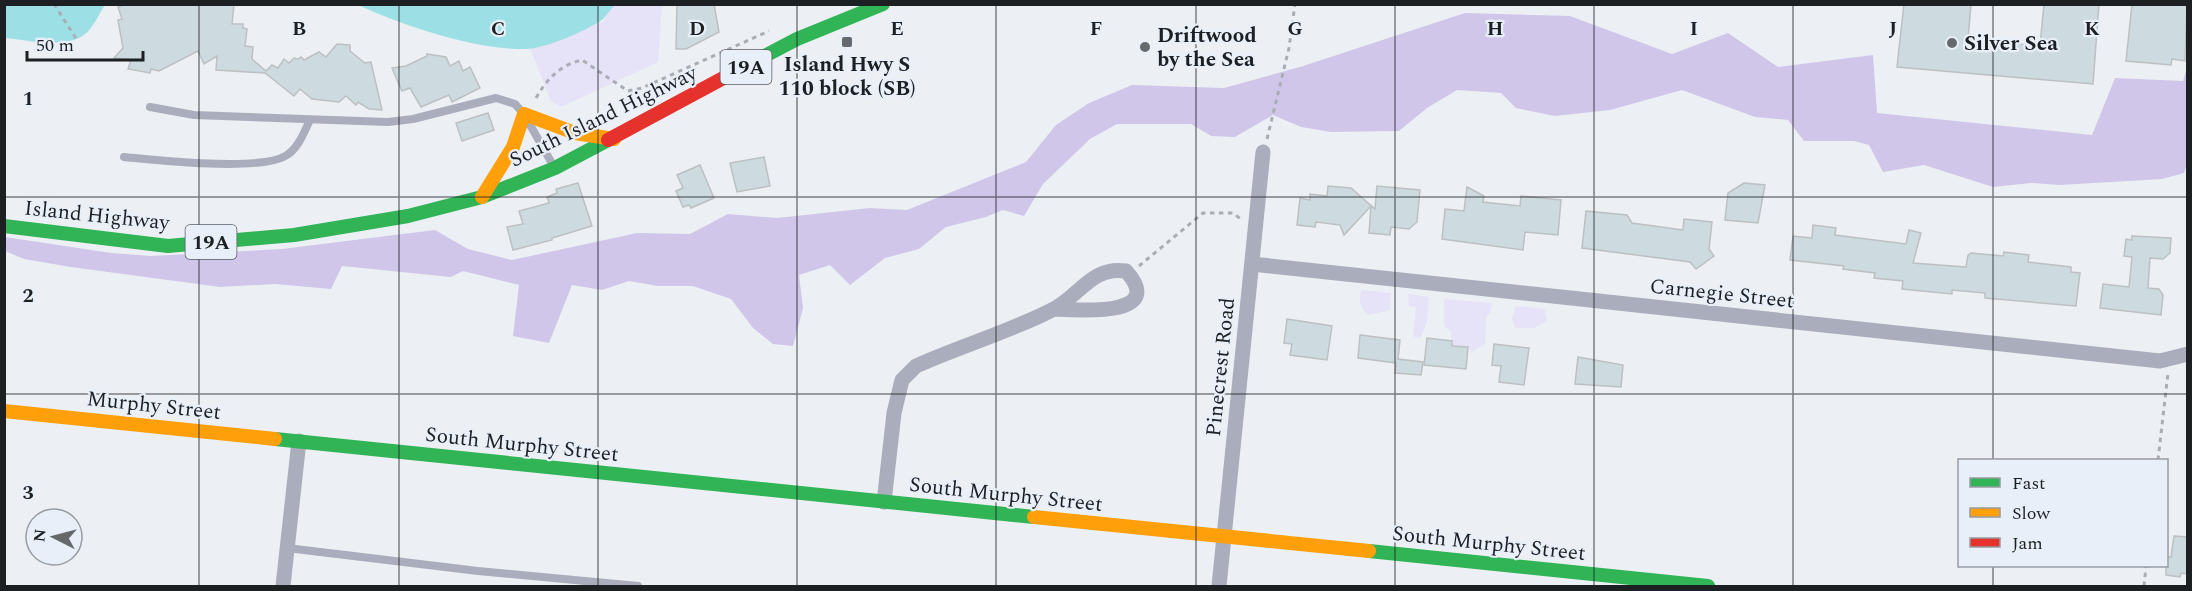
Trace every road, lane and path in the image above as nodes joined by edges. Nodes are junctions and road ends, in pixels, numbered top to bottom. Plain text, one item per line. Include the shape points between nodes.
1 (54, 4) edge
2 (883, 4) edge
3 (1295, 4) edge
4 (779, 27) dead end
5 (76, 40) dead end
6 (150, 107) dead end
7 (524, 114) junction
8 (310, 120) junction
9 (614, 139) junction
10 (1263, 152) joint
11 (124, 157) dead end
12 (555, 168) junction
13 (482, 197) junction
14 (4, 226) edge
15 (1255, 231) junction
16 (294, 234) joint
17 (1252, 264) junction
18 (1130, 275) junction
19 (1053, 309) junction
20 (2187, 354) edge
21 (2170, 359) junction
22 (4, 411) edge
23 (299, 441) junction
24 (2158, 459) edge
25 (884, 502) junction
26 (1224, 537) junction
27 (287, 548) junction
28 (2146, 567) edge
29 (283, 586) edge
30 (638, 586) edge
31 (1219, 586) edge
32 (1708, 586) edge
33 (2144, 586) edge

1 - 5 path
2 - 9 street, South Island Highway / 19A via 797,39
3 - 10 path via 1289,48
4 - 7 path via 628,91 582,60 566,63 544,84
6 - 8 lane via 194,115
7 - 8 lane via 515,104 496,98 388,122
7 - 9 street via 575,133
7 - 12 lane
7 - 13 street via 514,146
8 - 11 lane via 287,156 260,162
9 - 12 street, South Island Highway / 19A
10 - 15 street, Pinecrest Road
12 - 13 street, South Island Highway / 19A
13 - 16 street, South Island Highway / 19A via 408,216
14 - 16 street, Island Highway / 19A via 168,246
15 - 17 street, Pinecrest Road
15 - 18 path via 1233,213 1203,213
17 - 21 street, Carnegie Street via 2148,360
17 - 26 street, Pinecrest Road
18 - 19 street via 1110,269
18 - 19 street via 1137,291 1131,303 1120,309
19 - 25 street via 916,366 903,381 894,413
20 - 21 street, Carnegie Street
21 - 24 path
22 - 23 street, Murphy Street
23 - 25 street, South Murphy Street
23 - 27 street
25 - 26 street, South Murphy Street
26 - 31 street, Pinecrest Road
26 - 32 street, South Murphy Street
27 - 29 street
27 - 30 lane
28 - 33 path

